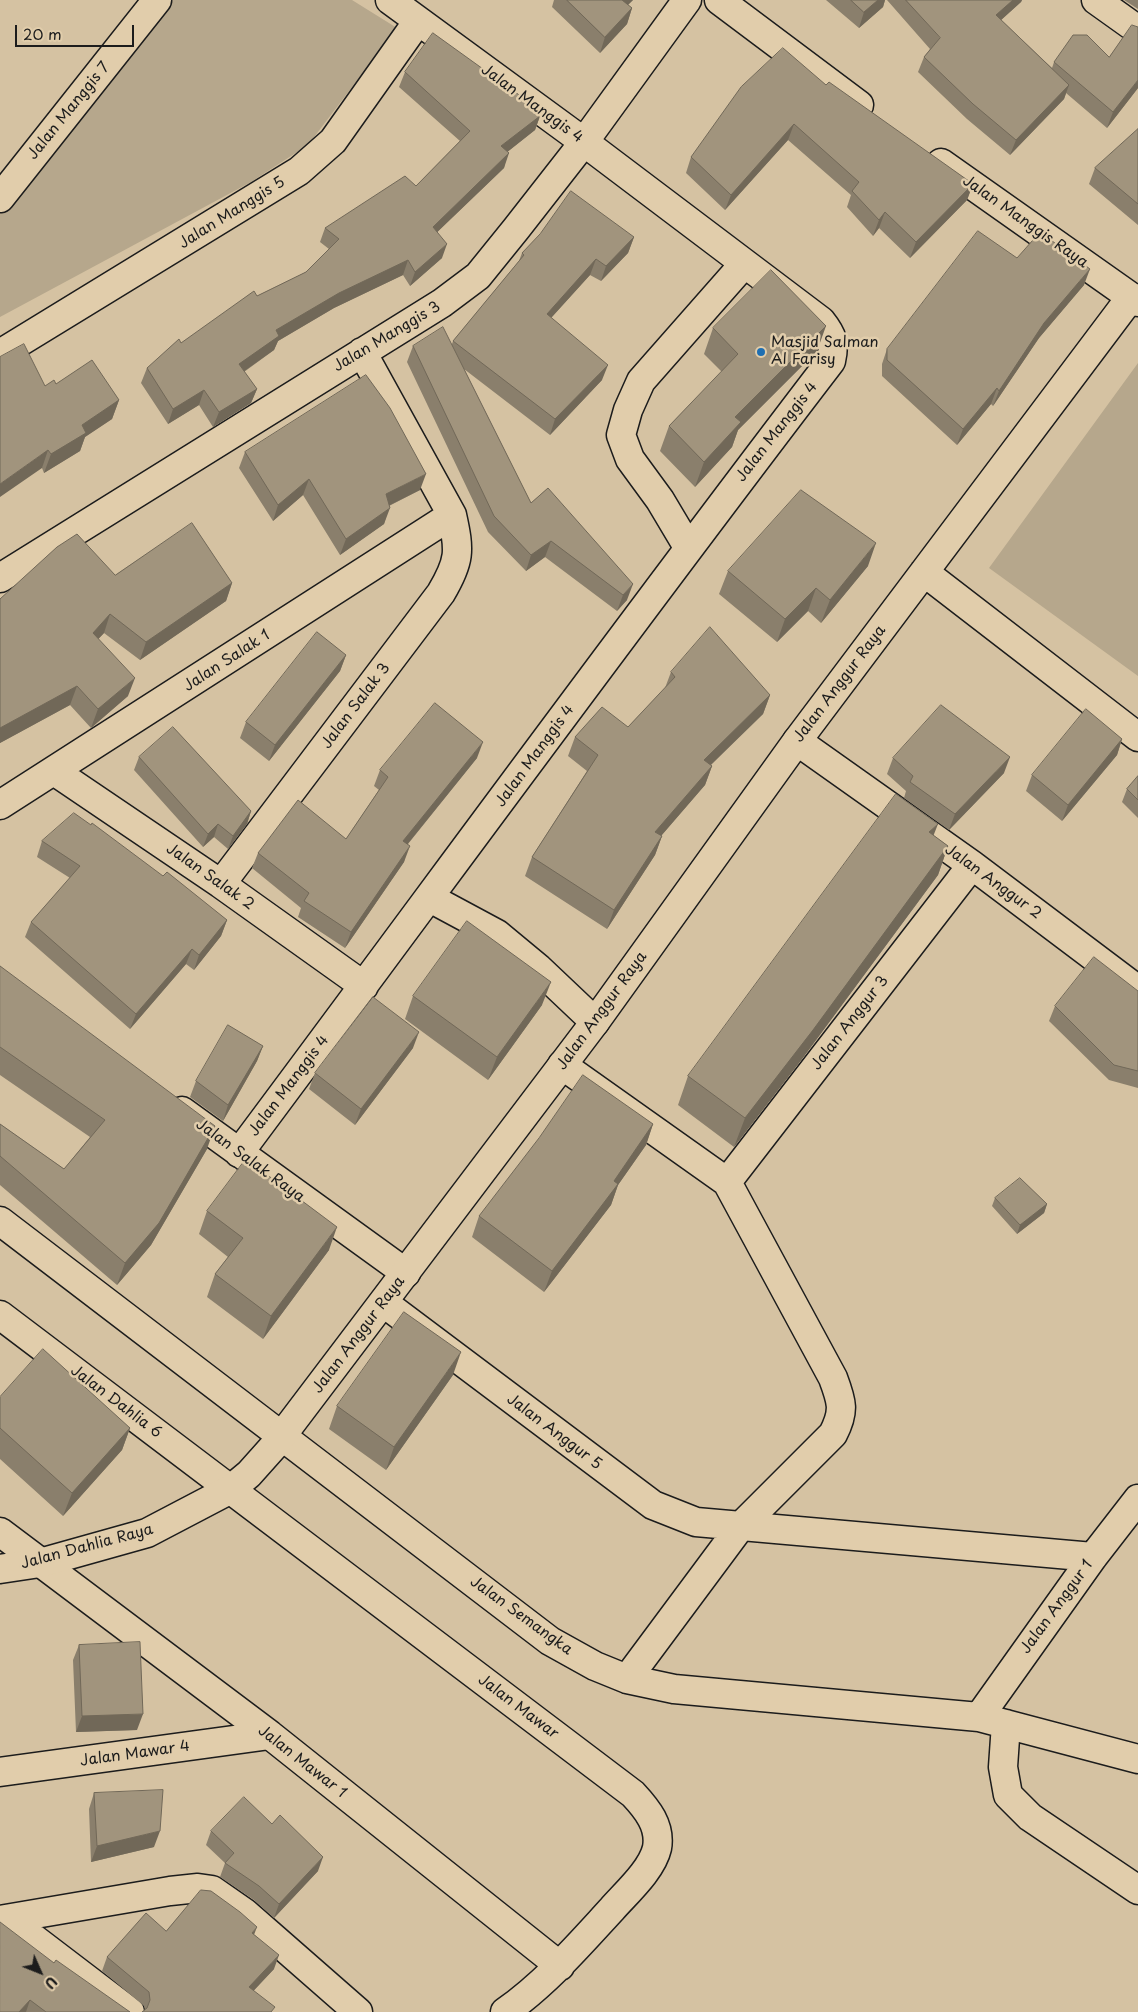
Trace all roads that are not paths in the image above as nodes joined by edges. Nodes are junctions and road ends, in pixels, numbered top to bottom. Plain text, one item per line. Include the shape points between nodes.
1 (157, 0) edge
2 (390, 0) edge
3 (688, 0) edge
4 (719, 0) edge
5 (1096, 0) edge
6 (418, 21) junction
7 (1138, 30) edge
8 (879, 119) edge
9 (584, 142) junction
10 (919, 147) edge
11 (0, 198) edge
12 (744, 264) junction
13 (1136, 296) edge
14 (362, 352) junction
15 (0, 354) edge
16 (452, 515) junction
17 (688, 547) junction
18 (924, 572) junction
19 (0, 578) edge
20 (1138, 737) edge
21 (797, 741) junction
22 (54, 772) junction
23 (0, 805) edge
24 (972, 865) junction
25 (221, 884) junction
26 (430, 898) junction
27 (364, 986) junction
28 (1138, 990) edge
29 (595, 1022) junction
30 (562, 1065) junction
31 (159, 1094) edge
32 (239, 1153) junction
33 (728, 1182) junction
34 (0, 1221) edge
35 (406, 1273) junction
36 (384, 1302) junction
37 (0, 1315) edge
38 (279, 1441) junction
39 (240, 1481) junction
40 (1138, 1499) edge
41 (740, 1527) junction
42 (0, 1532) edge
43 (1093, 1557) junction
44 (40, 1563) junction
45 (0, 1569) edge
46 (627, 1679) junction
47 (979, 1717) junction
48 (1006, 1724) junction
49 (270, 1735) junction
50 (1138, 1759) edge
51 (0, 1772) edge
52 (1138, 1890) edge
53 (4, 1920) edge
54 (560, 1966) junction
55 (130, 2012) edge
56 (358, 2012) edge
57 (505, 2012) edge

1 - 11 street, Jalan Manggis 7
2 - 6 street, Jalan Manggis 4
3 - 9 street, Jalan Manggis 3
4 - 8 street
5 - 7 street
6 - 9 street, Jalan Manggis 4
6 - 15 street, Jalan Manggis 5 via 333,141 299,172
9 - 12 street, Jalan Manggis 4
9 - 14 street, Jalan Manggis 3 via 478,276 442,304
10 - 13 street, Jalan Manggis Raya
12 - 17 street via 641,381 621,435 630,459
12 - 17 street, Jalan Manggis 4 via 821,321 832,334 835,345 831,361
13 - 18 street, Jalan Anggur Raya
14 - 16 street, Jalan Salak 3
14 - 19 street, Jalan Manggis 3
16 - 22 street, Jalan Salak 1
16 - 25 street, Jalan Salak 3 via 458,543 455,568 441,593
17 - 26 street, Jalan Manggis 4
18 - 20 street
18 - 21 street, Jalan Anggur Raya
21 - 24 street, Jalan Anggur 2
21 - 29 street, Jalan Anggur Raya
22 - 23 street, Jalan Salak 1
22 - 25 street, Jalan Salak 2
24 - 28 street, Jalan Anggur 2
24 - 33 street, Jalan Anggur 3
25 - 27 street, Jalan Salak 2
26 - 27 street, Jalan Manggis 4
26 - 29 street via 497,934
27 - 32 street, Jalan Manggis 4
29 - 30 street, Jalan Anggur Raya
30 - 33 street
30 - 35 street, Jalan Anggur Raya
31 - 32 street, Jalan Salak Raya
32 - 35 street, Jalan Salak Raya
33 - 41 street via 833,1378 841,1400 841,1418 832,1434
34 - 38 street, Jalan Semangka
35 - 36 street, Jalan Anggur Raya
36 - 38 street, Jalan Anggur Raya
36 - 41 street, Jalan Anggur 5 via 653,1505 696,1522
37 - 39 street, Jalan Dahlia 6
38 - 39 street, Jalan Anggur Raya
38 - 46 street, Jalan Semangka via 550,1641 595,1666
39 - 44 street, Jalan Dahlia Raya via 147,1533
39 - 54 street, Jalan Mawar via 649,1810 656,1828 656,1848 643,1875
40 - 43 street, Jalan Anggur 1
41 - 43 street, Jalan Anggur 5
41 - 46 street
42 - 44 street, Jalan Mawar 1
43 - 47 street, Jalan Anggur 1
44 - 45 street, Jalan Dahlia Raya
44 - 49 street, Jalan Mawar 1
46 - 47 street, Jalan Semangka via 674,1689
47 - 48 street, Jalan Semangka
48 - 50 street, Jalan Semangka
48 - 52 street via 1003,1767 1008,1795 1030,1817
49 - 51 street, Jalan Mawar 4
49 - 54 street, Jalan Mawar 1
53 - 55 street
53 - 56 street via 170,1891 212,1890 245,1913
54 - 57 street, Jalan Mawar

